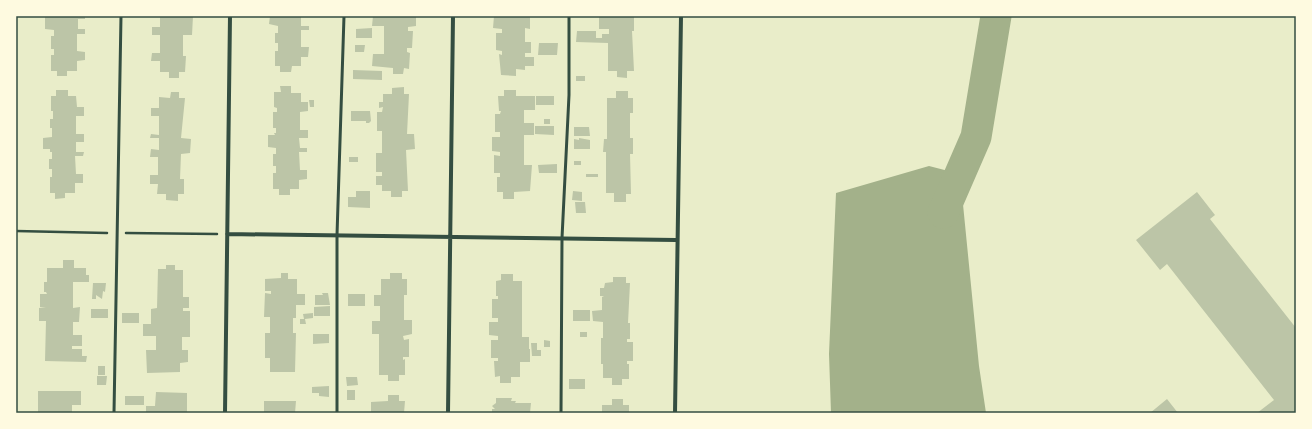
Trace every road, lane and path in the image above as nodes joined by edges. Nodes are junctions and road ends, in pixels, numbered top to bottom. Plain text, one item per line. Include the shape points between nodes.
1 (121, 16) edge
2 (230, 16) edge
3 (344, 16) edge
4 (454, 16) edge
5 (569, 16) edge
6 (681, 16) edge
7 (227, 234) junction
8 (337, 235) junction
9 (450, 238) junction
10 (562, 238) junction
11 (676, 240) junction
12 (114, 413) edge
13 (225, 413) edge
14 (337, 413) edge
15 (448, 413) edge
16 (561, 413) edge
17 (675, 413) edge

1 - 12 lane
2 - 7 street
3 - 8 lane
4 - 9 street
5 - 10 lane via 569,95
6 - 11 street
7 - 8 street
7 - 13 street
8 - 9 street
8 - 14 lane
9 - 10 street
9 - 15 street
10 - 11 street
10 - 16 lane
11 - 17 street

